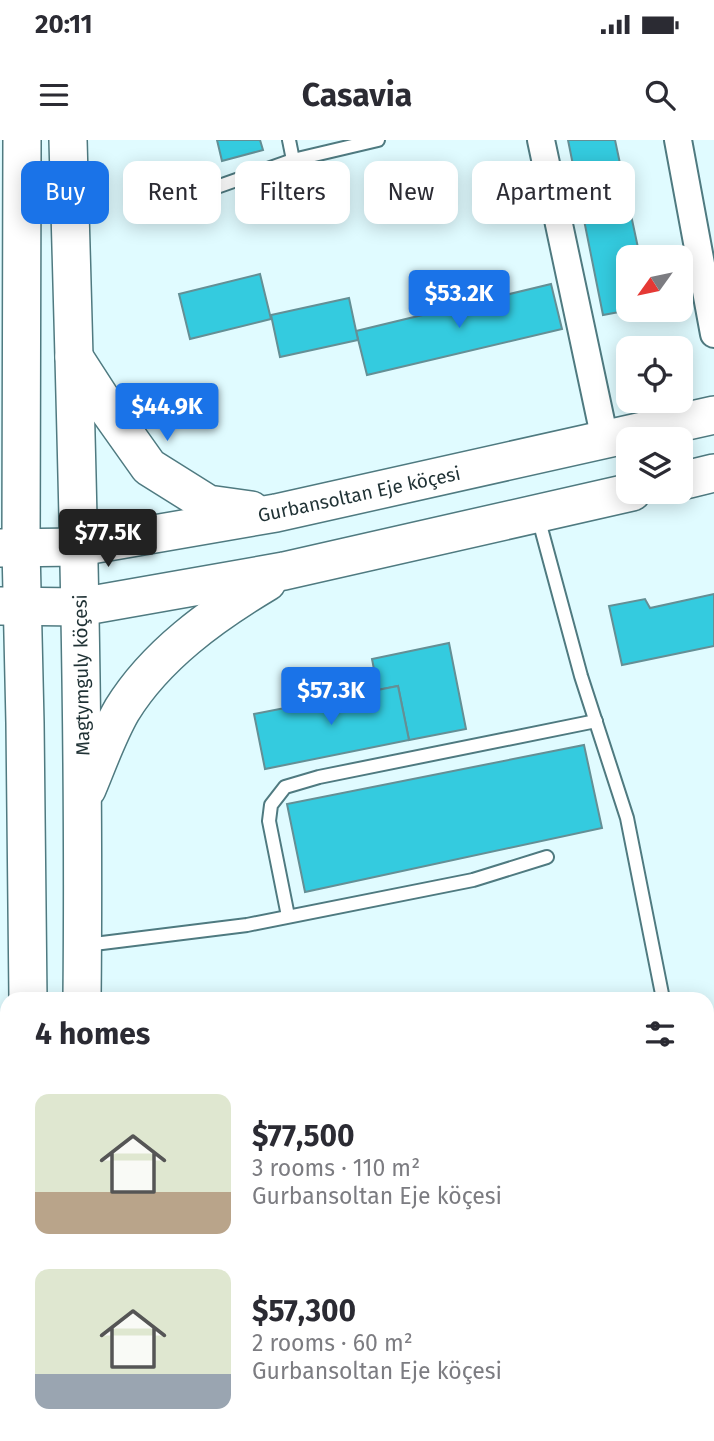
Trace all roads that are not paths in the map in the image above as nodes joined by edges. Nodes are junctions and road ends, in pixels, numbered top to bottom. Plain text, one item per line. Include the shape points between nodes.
1 (22, 140) edge
2 (68, 140) edge
3 (289, 140) edge
4 (378, 140) edge
5 (541, 140) edge
6 (678, 140) edge
7 (293, 160) junction
8 (221, 185) edge
9 (714, 334) edge
10 (74, 356) junction
11 (22, 360) junction
12 (0, 413) edge
13 (714, 415) edge
14 (606, 440) junction
15 (714, 473) edge
16 (693, 478) edge
17 (616, 496) edge
18 (276, 513) junction
19 (537, 513) junction
20 (79, 547) junction
21 (10, 548) edge
22 (284, 571) junction
23 (11, 606) edge
24 (80, 607) junction
25 (596, 721) junction
26 (0, 737) edge
27 (82, 799) junction
28 (26, 804) junction
29 (547, 857) dead end
30 (288, 916) junction
31 (83, 945) junction
32 (28, 992) edge
33 (82, 992) edge
34 (662, 992) edge

1 - 11 main road
2 - 10 main road, Magtymguly köçesi
3 - 7 lane
4 - 7 lane
5 - 14 street
6 - 9 street
7 - 8 lane
10 - 18 main road via 149,467 208,504
10 - 20 main road, Magtymguly köçesi
11 - 12 main road
11 - 21 main road
13 - 14 main road, Gurbansoltan Eje köçesi
14 - 18 main road, Gurbansoltan Eje köçesi
15 - 16 main road
17 - 19 main road
18 - 20 main road, Gurbansoltan Eje köçesi
19 - 22 main road
19 - 25 lane
20 - 21 main road, Gurbansoltan Eje köçesi
20 - 24 main road, Magtymguly köçesi
21 - 23 main road
22 - 24 main road
22 - 27 main road via 228,605 156,665 122,710
23 - 24 main road
23 - 28 main road
24 - 27 main road, Magtymguly köçesi
25 - 30 lane via 285,787 271,805 269,821
25 - 34 lane via 627,818
26 - 28 main road
27 - 31 main road, Magtymguly köçesi
28 - 32 main road
29 - 30 lane via 473,880
30 - 31 lane
31 - 33 main road, Magtymguly köçesi

